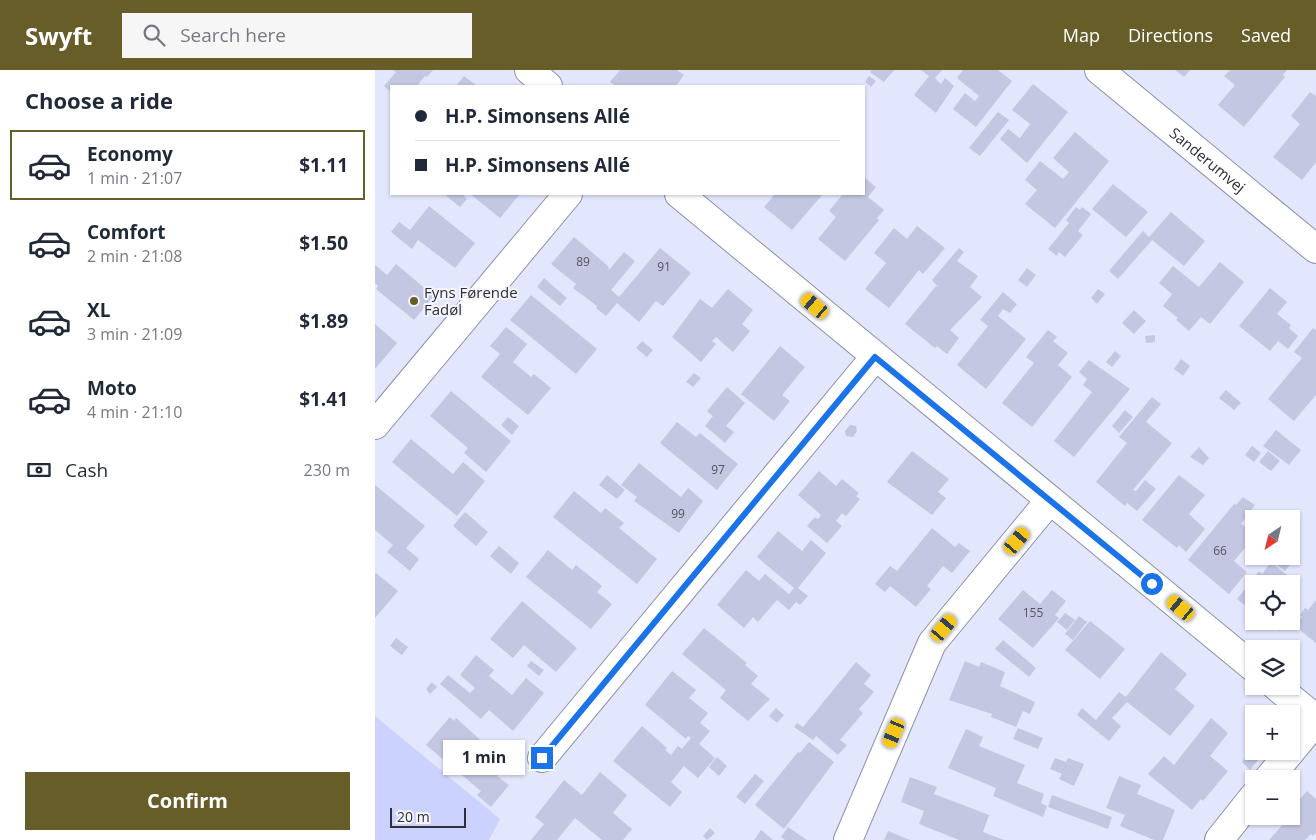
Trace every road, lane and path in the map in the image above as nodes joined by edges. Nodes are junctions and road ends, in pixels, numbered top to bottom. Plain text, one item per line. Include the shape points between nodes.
1 (529, 70) edge
2 (1099, 70) edge
3 (547, 85) edge
4 (567, 195) edge
5 (680, 195) edge
6 (1316, 249) edge
7 (875, 357) junction
8 (375, 426) edge
9 (1050, 500) junction
10 (1245, 661) edge
11 (1287, 695) edge
12 (1316, 720) edge
13 (1300, 740) edge
14 (542, 758) dead end
15 (1284, 760) edge
16 (1275, 770) edge
17 (1245, 807) edge
18 (848, 840) edge
19 (1219, 840) edge

1 - 3 street
2 - 6 street, Sanderumvej
4 - 8 street
5 - 7 street
7 - 9 street
7 - 14 street
9 - 10 street
9 - 18 street via 932,643
11 - 12 street
12 - 13 street
15 - 16 street
17 - 19 street

